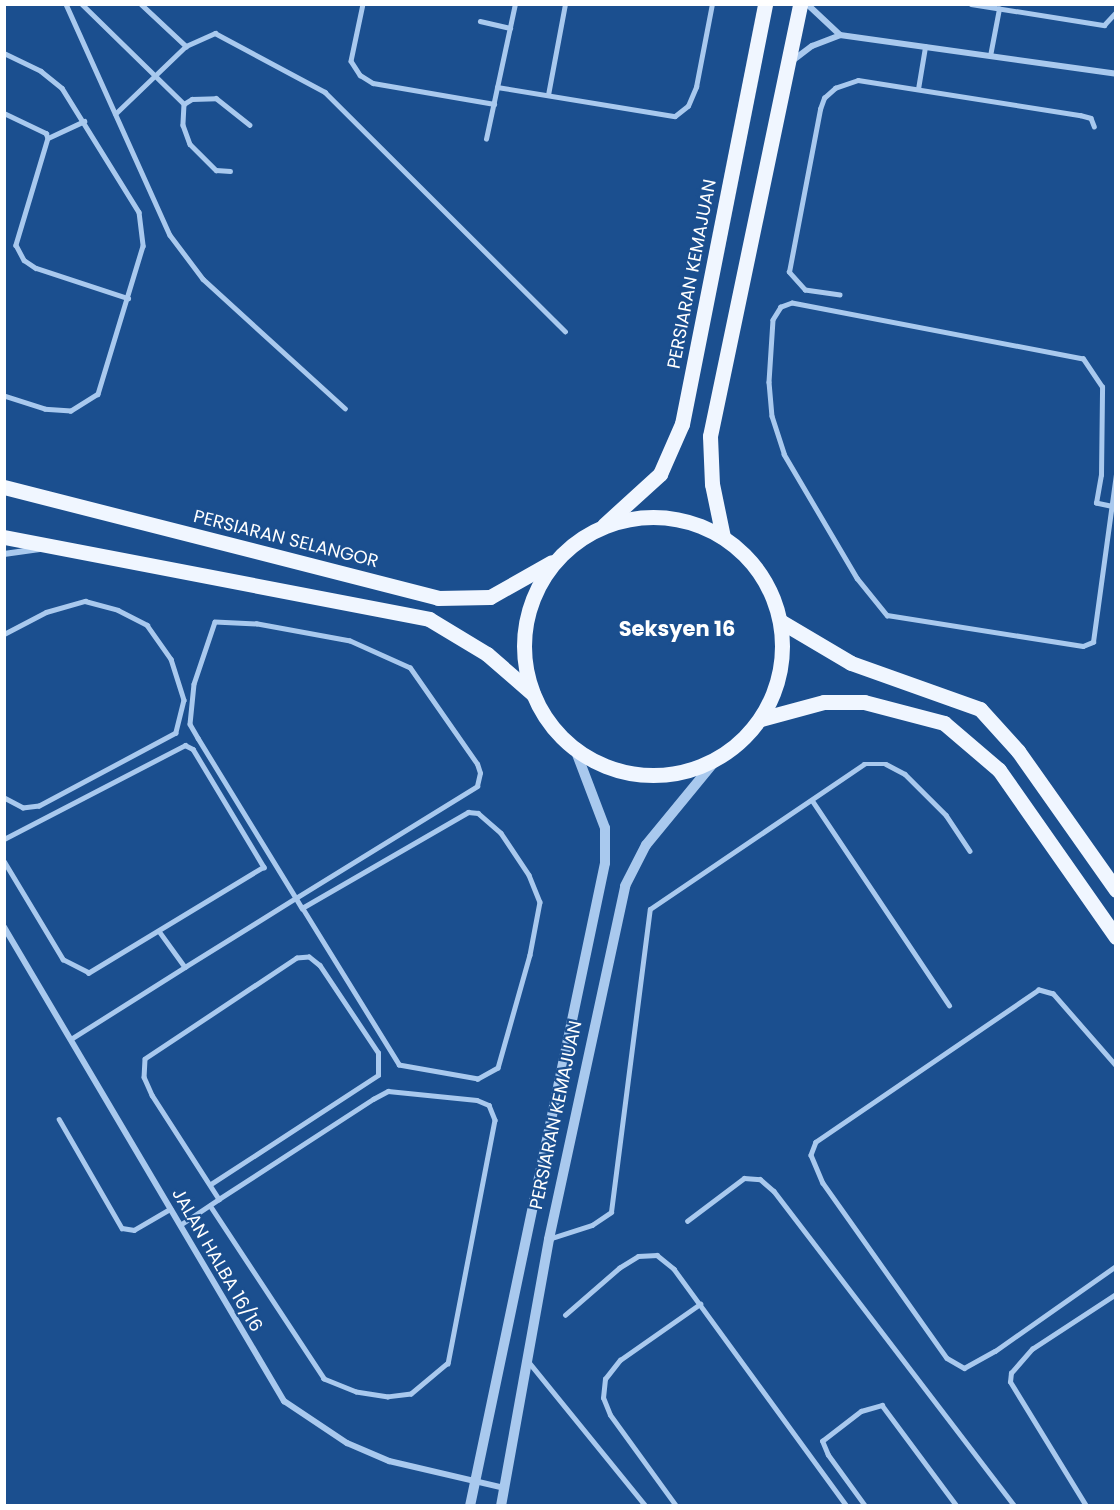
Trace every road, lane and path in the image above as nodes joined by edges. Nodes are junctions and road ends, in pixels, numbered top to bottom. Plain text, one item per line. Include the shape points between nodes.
1 (66, 4) edge
2 (82, 4) edge
3 (141, 4) edge
4 (363, 4) edge
5 (515, 4) edge
6 (565, 4) edge
7 (712, 4) edge
8 (765, 4) edge
9 (800, 4) edge
10 (807, 4) edge
11 (971, 4) edge
12 (999, 9) junction
13 (1116, 12) edge
14 (480, 21) dead end
15 (510, 28) junction
16 (840, 35) junction
17 (186, 46) junction
18 (925, 47) junction
19 (4, 53) edge
20 (990, 56) junction
21 (786, 65) junction
22 (154, 72) junction
23 (1116, 74) edge
24 (497, 87) junction
25 (918, 89) junction
26 (548, 95) junction
27 (184, 104) junction
28 (494, 104) junction
29 (4, 113) edge
30 (115, 114) junction
31 (84, 121) junction
32 (250, 125) dead end
33 (1094, 126) dead end
34 (48, 138) junction
35 (486, 139) dead end
36 (230, 171) dead end
37 (840, 295) dead end
38 (128, 298) junction
39 (565, 331) dead end
40 (4, 396) edge
41 (345, 408) dead end
42 (1116, 473) edge
43 (4, 487) edge
44 (1110, 506) junction
45 (604, 525) junction
46 (4, 537) edge
47 (723, 537) junction
48 (53, 547) junction
49 (4, 554) edge
50 (553, 561) junction
51 (780, 621) junction
52 (4, 634) edge
53 (533, 694) junction
54 (761, 719) junction
55 (574, 749) junction
56 (715, 761) junction
57 (4, 798) edge
58 (812, 800) junction
59 (4, 839) edge
60 (970, 851) dead end
61 (4, 862) edge
62 (1116, 890) edge
63 (296, 898) junction
64 (302, 908) junction
65 (4, 927) edge
66 (159, 931) junction
67 (1116, 937) edge
68 (185, 967) junction
69 (949, 1005) dead end
70 (71, 1040) junction
71 (1116, 1066) edge
72 (59, 1119) dead end
73 (211, 1184) junction
74 (219, 1199) junction
75 (210, 1206) junction
76 (170, 1209) junction
77 (687, 1221) dead end
78 (180, 1225) junction
79 (549, 1239) junction
80 (1116, 1266) edge
81 (1116, 1294) edge
82 (700, 1304) junction
83 (565, 1315) dead end
84 (527, 1359) junction
85 (475, 1483) junction
86 (504, 1488) junction
87 (470, 1506) edge
88 (501, 1506) edge
89 (646, 1506) edge
90 (676, 1506) edge
91 (847, 1506) edge
92 (866, 1506) edge
93 (957, 1506) edge
94 (1015, 1506) edge
95 (1086, 1506) edge

1 - 30 lane
2 - 22 lane
3 - 17 lane
4 - 28 lane via 351,61 360,75 373,83
5 - 15 lane
6 - 26 lane
7 - 26 lane via 696,87 683,112 675,116
8 - 45 main road, PERSIARAN KEMAJUAN via 682,424 660,474
9 - 21 main road
10 - 16 street
11 - 12 lane
12 - 13 lane via 1104,25
12 - 20 lane
14 - 15 lane
15 - 24 lane
16 - 18 street
16 - 21 street via 812,46
17 - 22 lane
17 - 39 lane via 215,33 325,92
18 - 20 street
18 - 25 lane
19 - 31 lane via 41,71 62,88
20 - 23 street
21 - 47 main road via 710,435 712,484
22 - 27 lane
22 - 30 lane
24 - 26 lane
24 - 28 lane
25 - 33 lane via 1080,115 1091,118
25 - 37 lane via 858,80 835,88 824,98 789,272 805,290
27 - 32 lane via 192,99 216,98
27 - 36 lane via 183,125 190,144 216,170
28 - 35 lane
29 - 34 lane via 37,128
30 - 41 lane via 170,235 203,279
31 - 34 lane
31 - 38 lane via 139,212 143,246
34 - 38 lane via 16,246 24,260 36,268
38 - 40 lane via 98,394 71,411 45,409
42 - 44 lane
43 - 50 main road, PERSIARAN SELANGOR via 438,598 490,597
44 - 44 lane via 1093,642 1083,646 887,615 857,578 784,454 772,416 769,382 773,320 781,307 792,303 1083,359 1102,387 1101,475 1096,503
45 - 47 main road via 655,517 686,520
45 - 50 main road via 577,540
46 - 48 main road
47 - 51 main road via 750,560 769,588
48 - 49 street
48 - 53 main road via 429,619 487,654
50 - 53 main road via 535,591 525,625 524,660
51 - 54 main road via 783,655 776,689
51 - 62 main road via 851,663 980,709 1018,752
52 - 57 lane via 46,612 85,601 118,610 147,625 171,659 184,700 176,733 39,806 23,808
53 - 55 main road via 550,724
54 - 56 main road via 740,743
54 - 67 main road via 824,702 864,702 944,723 999,770
55 - 56 main road via 607,768 643,776 680,774
55 - 85 street, PERSIARAN KEMAJUAN via 604,828 605,863
56 - 79 street, PERSIARAN KEMAJUAN via 646,845 625,886
58 - 60 lane via 864,764 886,764 905,774 946,815
58 - 69 lane
58 - 79 lane via 650,909 611,1212 592,1225
59 - 66 lane via 176,749 185,745 193,749 264,867
61 - 66 lane via 43,933 63,960 78,969 89,973 99,969
63 - 63 lane via 477,786 480,772 410,668 350,641 257,624 215,622 194,684 190,724
63 - 64 lane
63 - 68 lane
64 - 64 lane via 452,818 478,813 501,833 529,875 540,902 530,955 498,1068 478,1079 399,1065
65 - 70 street, JALAN HALBA 16/16
66 - 68 lane
68 - 70 lane
70 - 76 street, JALAN HALBA 16/16
71 - 80 lane via 1053,993 1039,990 816,1142 812,1155 823,1183 947,1358 964,1368
72 - 76 lane via 122,1228 134,1230
73 - 73 lane via 152,1095 144,1077 146,1059 297,958 309,957 320,966 378,1053 378,1075
73 - 74 lane
74 - 75 lane
74 - 75 lane via 388,1090 477,1100 489,1105 495,1120 448,1363 411,1394 388,1397 356,1392 324,1378
75 - 78 lane
76 - 78 street, JALAN HALBA 16/16
77 - 94 lane via 744,1178 760,1179 774,1191
78 - 85 street, JALAN HALBA 16/16 via 284,1401 357,1448 389,1461
79 - 84 street, PERSIARAN KEMAJUAN
81 - 95 lane via 1032,1349 1011,1373 1010,1382
82 - 83 lane via 674,1269 657,1255 638,1256
82 - 90 lane via 620,1360 605,1379 603,1398 610,1414
82 - 91 lane
84 - 86 street, PERSIARAN KEMAJUAN
84 - 89 lane
85 - 86 street, JALAN HALBA 16/16
85 - 87 street, PERSIARAN KEMAJUAN
86 - 88 street, PERSIARAN KEMAJUAN
92 - 93 lane via 822,1441 861,1410 882,1405

